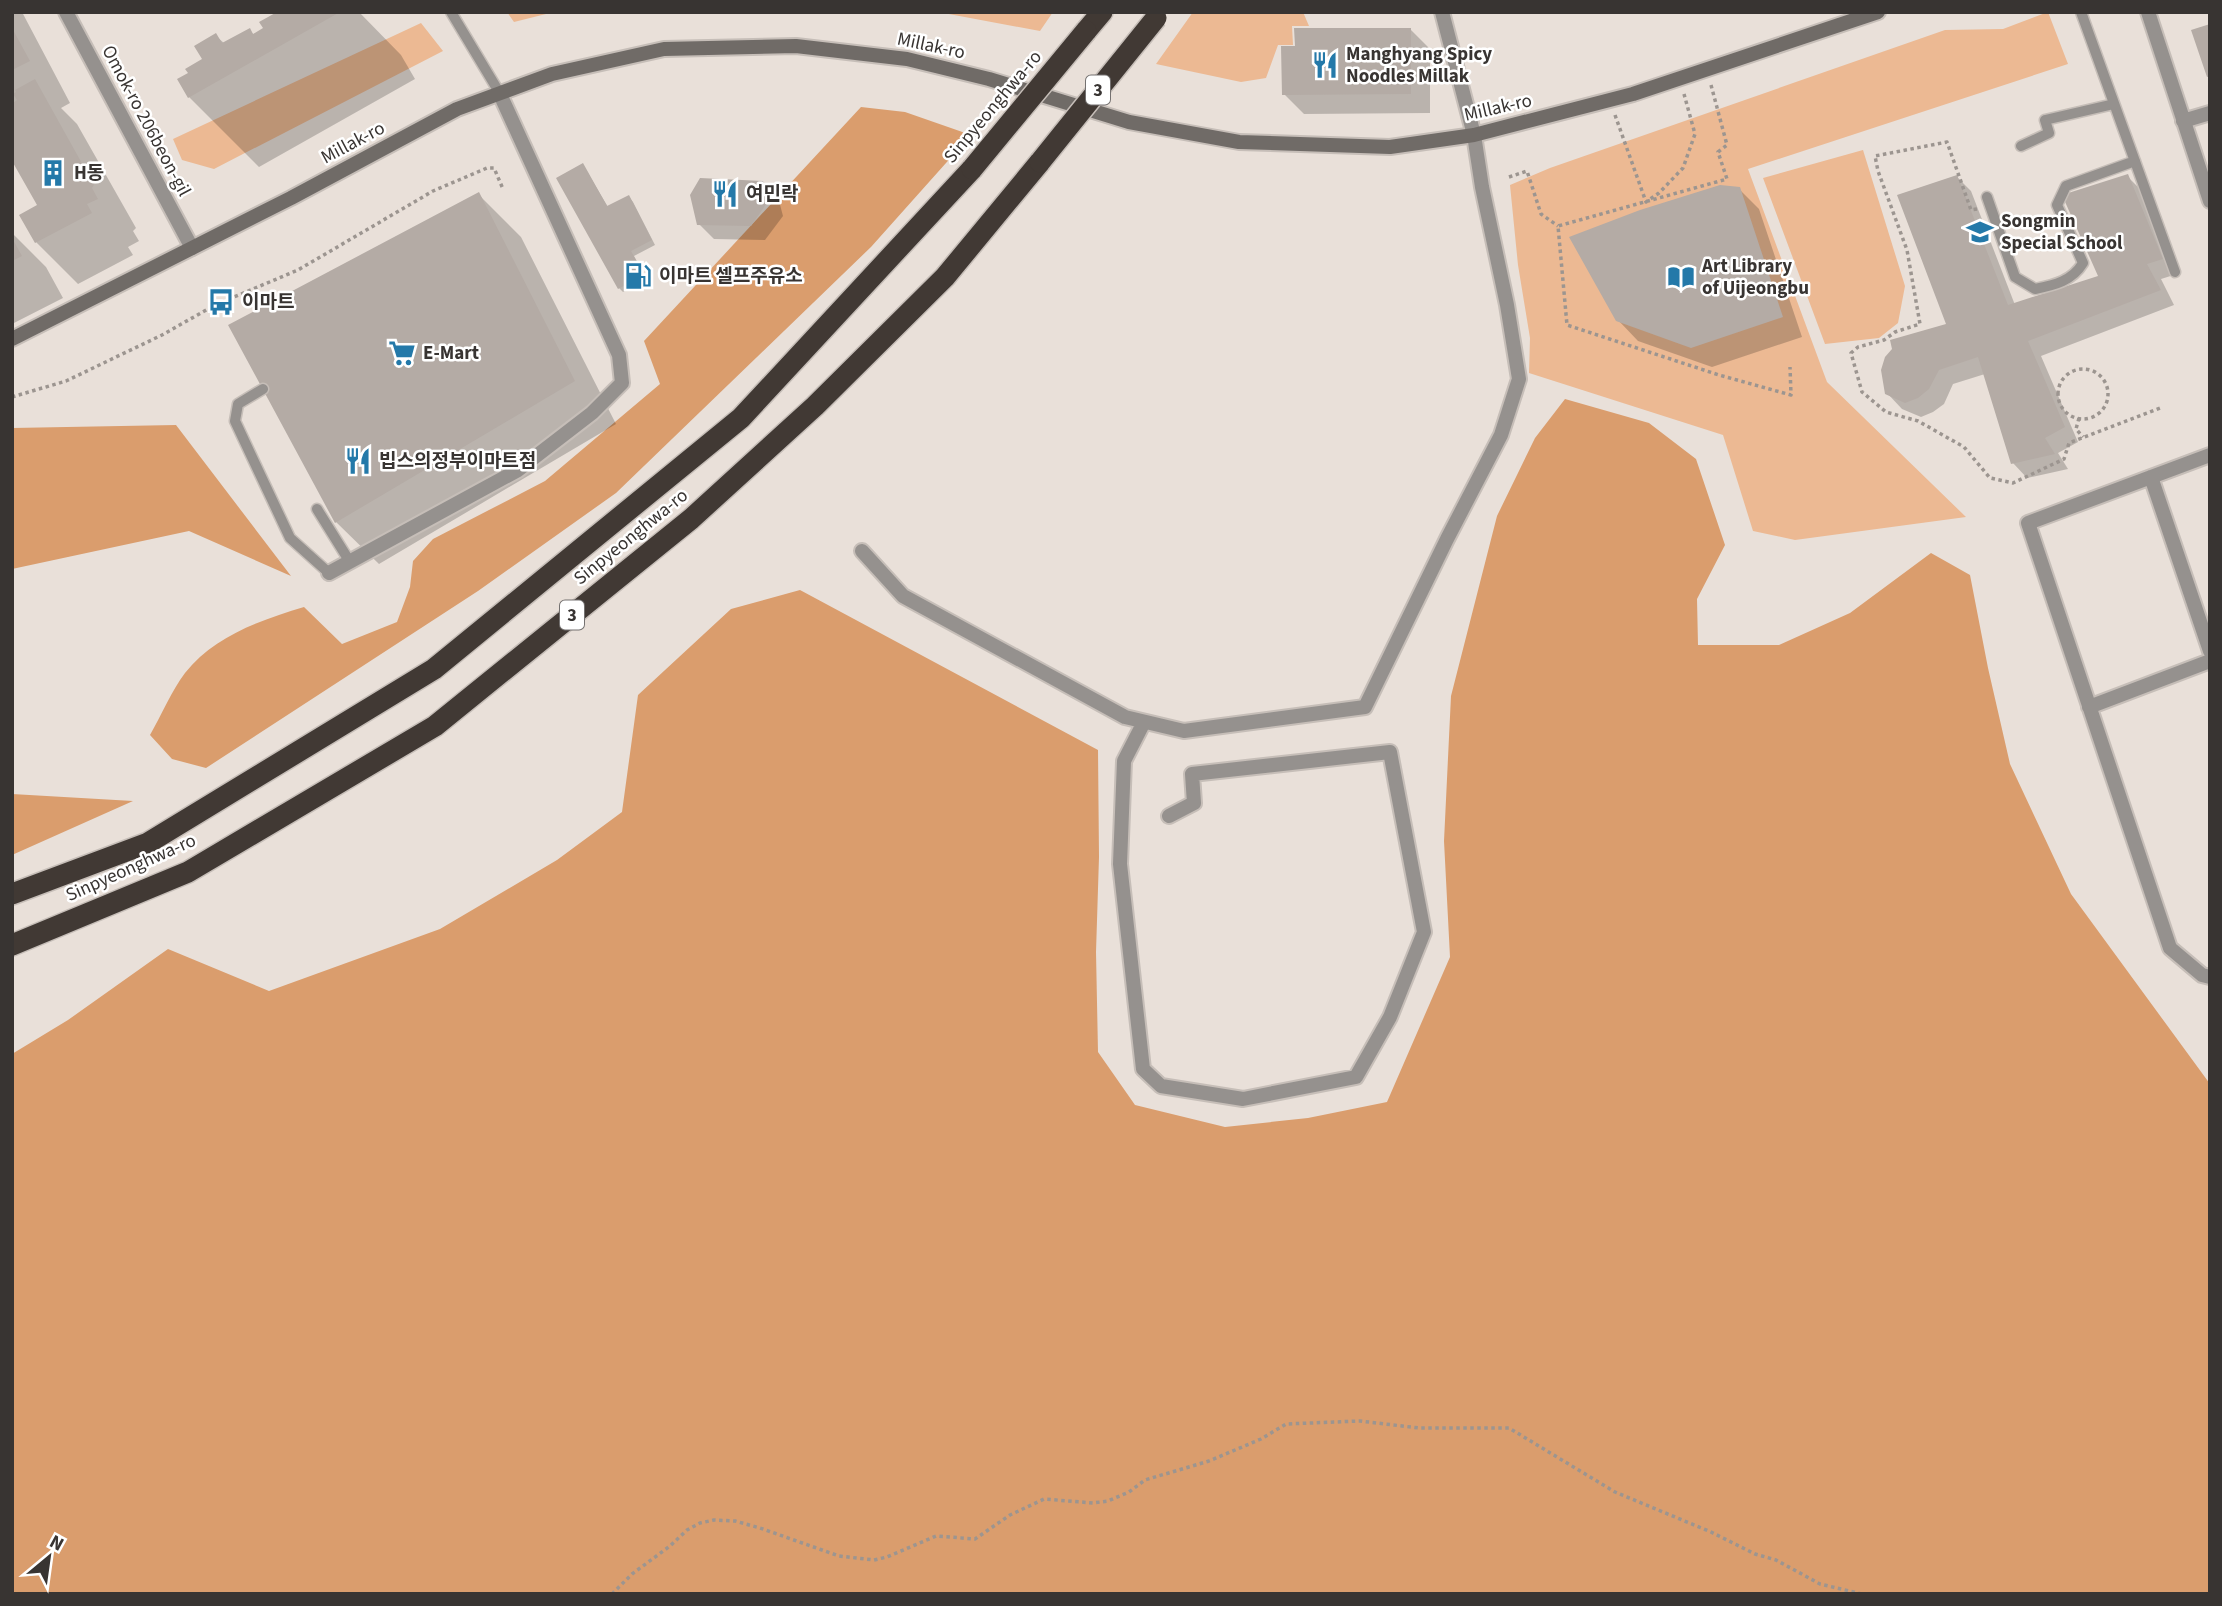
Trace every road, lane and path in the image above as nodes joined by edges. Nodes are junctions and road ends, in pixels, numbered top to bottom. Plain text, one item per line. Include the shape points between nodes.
1 (66, 12) edge
2 (451, 12) edge
3 (1102, 12) edge
4 (1442, 12) edge
5 (1878, 12) edge
6 (2081, 12) edge
7 (2148, 12) edge
8 (1158, 15) edge
9 (1707, 69) junction
10 (1680, 78) junction
11 (499, 92) junction
12 (1610, 100) junction
13 (2114, 104) junction
14 (2210, 113) edge
15 (2183, 121) junction
16 (1474, 135) junction
17 (2021, 146) dead end
18 (2135, 161) junction
19 (1510, 177) dead end
20 (503, 189) dead end
21 (2210, 201) edge
22 (1646, 202) junction
23 (1988, 202) joint
24 (1558, 226) junction
25 (192, 248) junction
26 (2175, 272) dead end
27 (12, 339) edge
28 (1790, 367) dead end
29 (263, 390) dead end
30 (12, 397) edge
31 (2160, 408) dead end
32 (2079, 418) junction
33 (2083, 438) junction
34 (2210, 455) edge
35 (2151, 477) junction
36 (317, 509) dead end
37 (862, 551) dead end
38 (350, 562) junction
39 (330, 573) joint
40 (2210, 652) edge
41 (2210, 660) edge
42 (2090, 707) junction
43 (1144, 722) junction
44 (1169, 816) dead end
45 (12, 894) edge
46 (12, 945) edge
47 (2210, 977) edge
48 (612, 1594) edge
49 (1862, 1594) edge

1 - 25 street, Omok-ro 206beon-gil
2 - 11 lane
3 - 45 highway, Sinpyeonghwa-ro / 3, bridge via 972,169 741,418 434,668 148,843
4 - 16 street
5 - 9 main road, Millak-ro
6 - 13 lane
7 - 15 street
8 - 46 highway, Sinpyeonghwa-ro / 3, bridge via 945,276 815,406 691,519 435,726 188,872
9 - 10 main road, Millak-ro
9 - 22 path via 1727,145 1718,152 1727,179
10 - 12 main road, Millak-ro
10 - 22 path via 1695,134 1683,168
11 - 16 main road, Millak-ro via 552,74 664,49 796,46 907,59 1129,122 1239,142 1390,147
11 - 25 main road, Millak-ro via 457,109
11 - 38 street via 619,355 622,383 517,470
12 - 16 main road, Millak-ro
12 - 22 path
13 - 17 lane via 2045,120 2049,133
13 - 18 lane
14 - 15 street
15 - 21 street
16 - 43 street via 1519,379 1501,435 1365,707 1184,732
18 - 23 lane via 2066,186 2057,205 2082,263 2059,284 2035,289 2015,277
18 - 26 lane
19 - 24 path via 1527,171 1541,214
20 - 30 path via 494,168 487,168 433,191 298,270 215,304 66,382
22 - 24 path
23 - 33 path via 1971,210 1947,142 1875,156 1907,250 1920,324 1851,353 1862,392 1886,412 1917,421 1964,447 1990,478 2013,483 2064,459 2069,443
24 - 28 path via 1567,325 1791,395
25 - 27 main road, Millak-ro
29 - 39 lane via 238,404 234,421 290,538
31 - 33 path
32 - 32 path via 2062,408 2058,393 2069,372 2085,369 2100,375 2107,398 2099,412
32 - 33 path via 2076,429
34 - 35 street
35 - 40 street
35 - 42 street via 2028,523
36 - 38 lane
37 - 43 street via 904,596 1125,717
38 - 39 street
41 - 42 street
42 - 47 street via 2170,948
43 - 44 street via 1124,761 1120,864 1143,1069 1161,1086 1243,1099 1356,1077 1390,1017 1424,932 1390,752 1192,774 1194,803
48 - 49 path via 700,1523 735,1521 839,1556 874,1560 936,1536 975,1539 1044,1499 1108,1501 1145,1480 1209,1461 1286,1424 1360,1421 1419,1428 1509,1428 1615,1492 1755,1555 1776,1560 1820,1584

